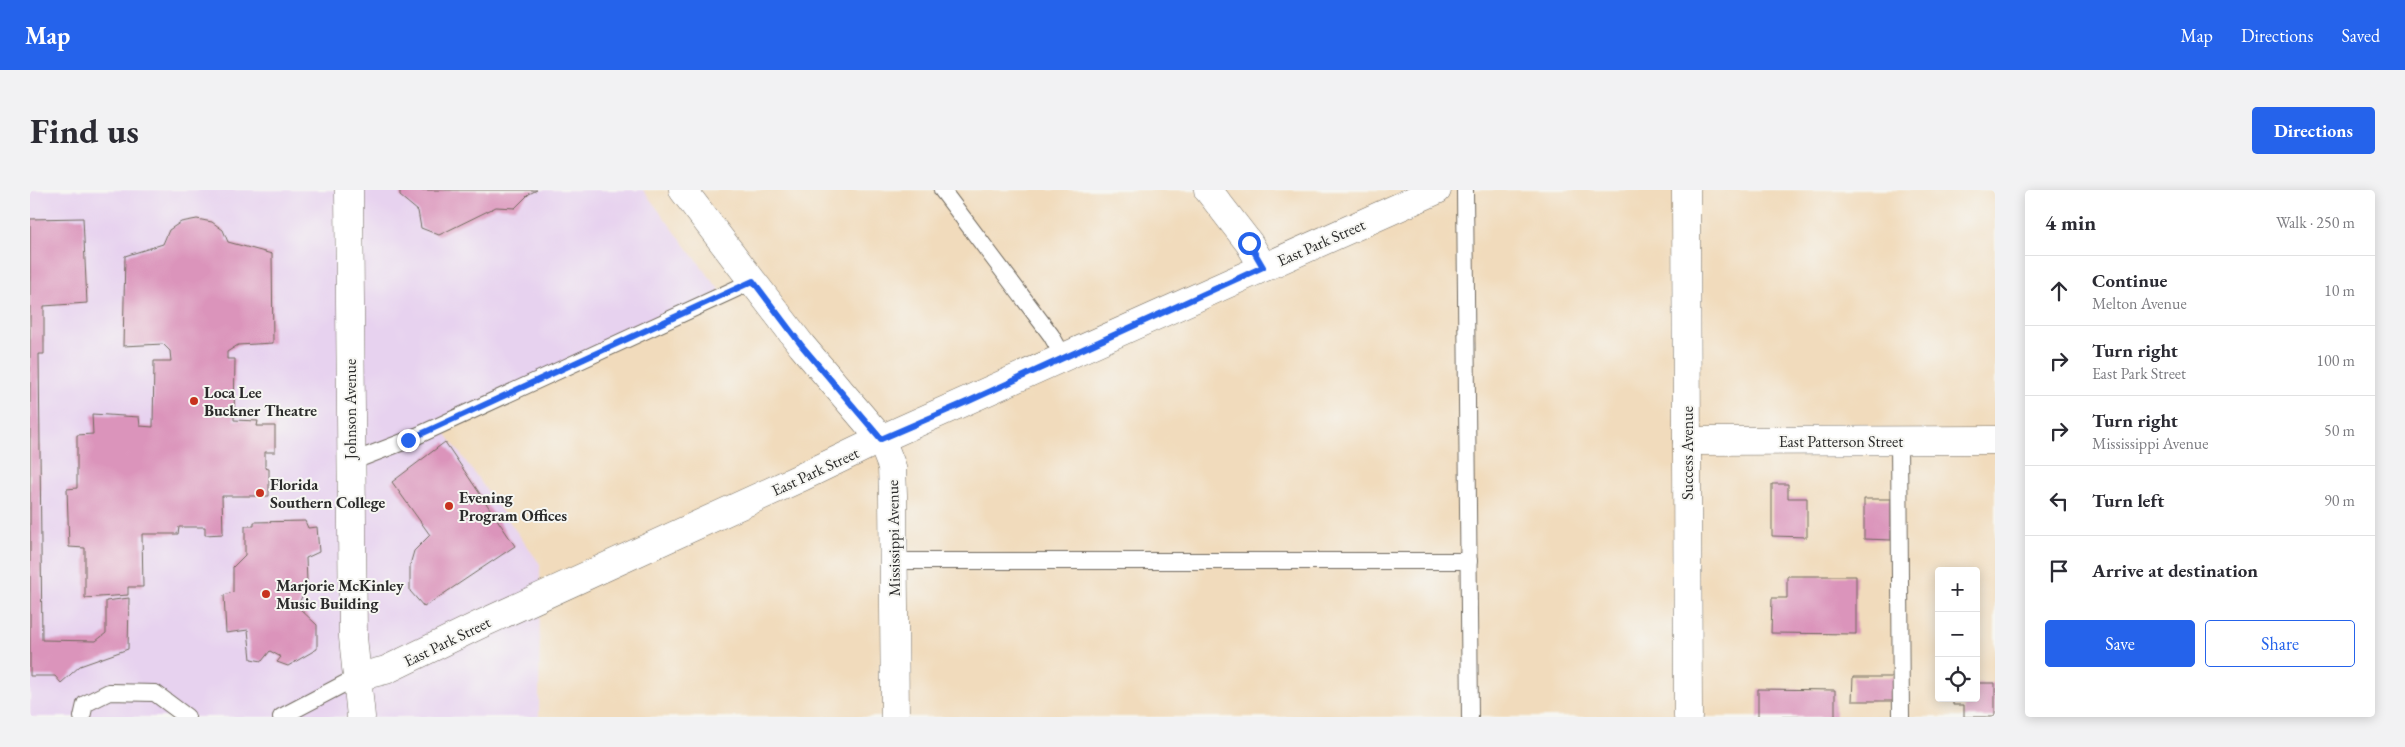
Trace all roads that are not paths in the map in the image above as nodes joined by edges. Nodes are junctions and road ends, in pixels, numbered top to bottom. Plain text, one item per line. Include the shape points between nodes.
1 (349, 190) edge
2 (683, 190) edge
3 (942, 190) edge
4 (1208, 190) edge
5 (1437, 190) edge
6 (1465, 190) edge
7 (1686, 190) edge
8 (1263, 267) junction
9 (753, 281) junction
10 (1064, 358) junction
11 (881, 439) junction
12 (1899, 440) junction
13 (1995, 440) edge
14 (1687, 441) junction
15 (351, 462) junction
16 (1469, 560) junction
17 (893, 561) junction
18 (358, 677) junction
19 (82, 717) edge
20 (187, 717) edge
21 (281, 717) edge
22 (360, 717) edge
23 (895, 717) edge
24 (1470, 717) edge
25 (1688, 717) edge
26 (1901, 717) edge

1 - 15 street, Johnson Avenue
2 - 9 street, Mississippi Avenue
3 - 10 lane via 1052,335
4 - 8 street via 1249,243
5 - 8 street, East Park Street
6 - 16 lane
7 - 14 street, Success Avenue
8 - 10 street, East Park Street
9 - 11 street, Mississippi Avenue via 802,346
9 - 15 lane via 408,440
10 - 11 street, East Park Street
11 - 17 street, Mississippi Avenue via 892,467
11 - 18 street, East Park Street via 386,670
12 - 13 street, East Patterson Street
12 - 14 street, East Patterson Street
12 - 26 lane
14 - 25 street, Success Avenue
15 - 18 street, Johnson Avenue via 352,637
16 - 17 lane
16 - 24 lane
17 - 23 street, Mississippi Avenue
18 - 21 lane
18 - 22 street, Johnson Avenue
19 - 20 lane via 85,704 109,692 118,692 155,693

